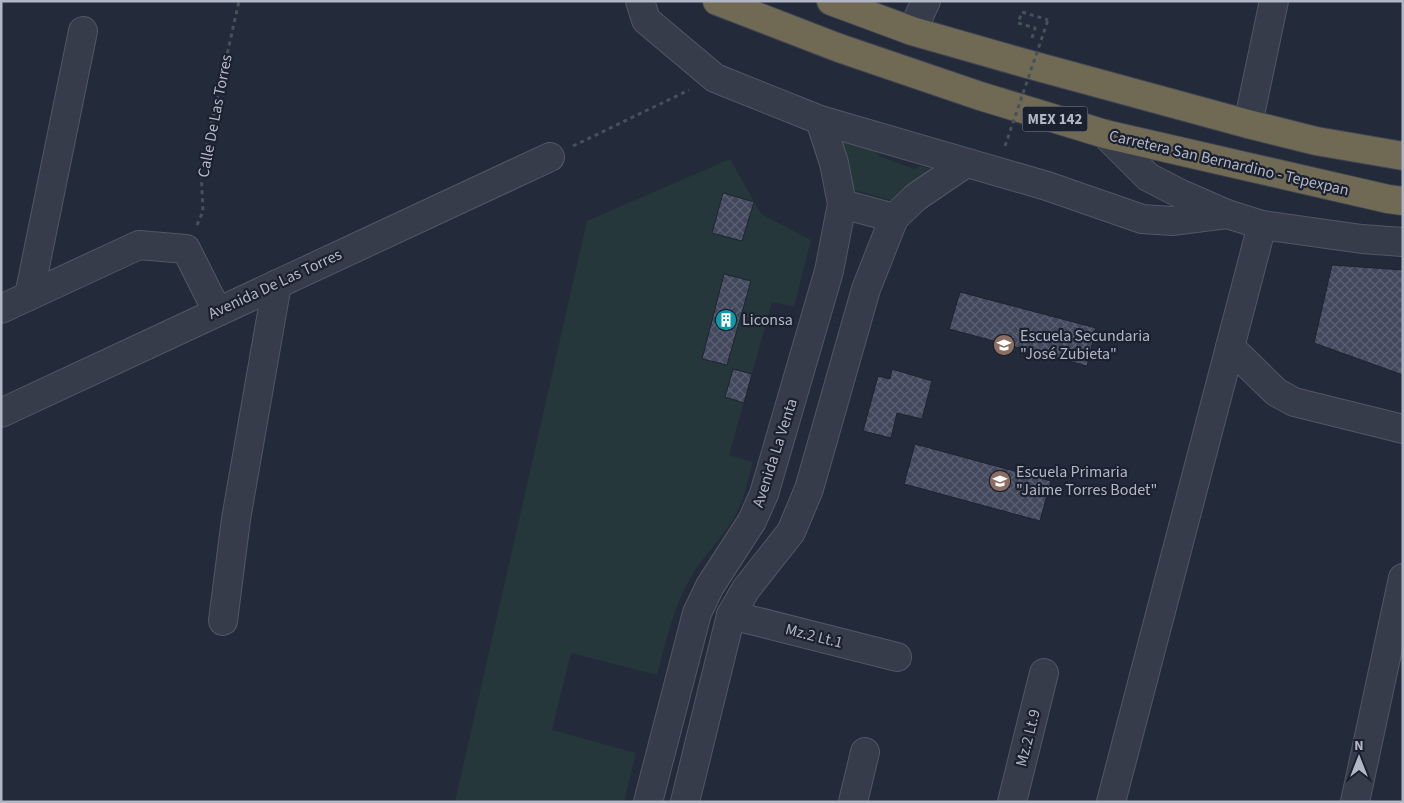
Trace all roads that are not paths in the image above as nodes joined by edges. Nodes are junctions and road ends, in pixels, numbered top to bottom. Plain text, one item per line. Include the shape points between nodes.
1 (640, 1) edge
2 (717, 1) edge
3 (831, 1) edge
4 (926, 1) edge
5 (1274, 1) edge
6 (83, 31) dead end
7 (912, 31) junction
8 (820, 120) junction
9 (1248, 124) junction
10 (1104, 134) junction
11 (1403, 156) edge
12 (550, 157) road end
13 (966, 163) junction
14 (1403, 201) edge
15 (842, 204) junction
16 (1227, 214) junction
17 (894, 218) junction
18 (1262, 225) junction
19 (1403, 242) edge
20 (277, 284) junction
21 (29, 296) junction
22 (1, 309) edge
23 (217, 311) junction
24 (816, 318) junction
25 (855, 328) junction
26 (1230, 347) junction
27 (1, 413) edge
28 (1403, 428) edge
29 (1403, 578) edge
30 (731, 615) junction
31 (223, 621) dead end
32 (897, 657) dead end
33 (1044, 673) dead end
34 (865, 752) dead end
35 (648, 802) edge
36 (685, 802) edge
37 (853, 802) edge
38 (1012, 802) edge
39 (1111, 802) edge
40 (1355, 802) edge

1 - 8 street via 646,20 715,78
2 - 10 highway, Carretera San Bernardino - Tepexpan / MEX 142 via 849,51
3 - 7 highway
4 - 7 street
5 - 9 street
6 - 21 street
7 - 9 highway
8 - 13 street
8 - 15 street, Avenida La Venta via 834,163
9 - 11 highway via 1316,141
10 - 14 highway, Carretera San Bernardino - Tepexpan / MEX 142
10 - 16 street via 1148,177
12 - 20 street, Avenida De Las Torres
13 - 16 street via 1048,186 1142,219 1172,221
13 - 17 street via 916,197
15 - 17 street
15 - 24 street, Avenida La Venta
16 - 18 street
17 - 25 street via 866,289
18 - 19 street
18 - 26 street
20 - 23 street, Avenida De Las Torres
20 - 31 street via 236,519
21 - 22 street
21 - 23 street via 139,245 186,249
23 - 27 street, Avenida De Las Torres
24 - 25 street
24 - 35 street, Avenida La Venta via 764,494 752,521 710,586 697,613
25 - 30 street via 809,489 791,532 746,589
26 - 28 street via 1276,392 1294,402
26 - 39 street
29 - 40 street
30 - 32 street, Mz.2 Lt.1
30 - 36 street
33 - 38 street, Mz.2 Lt.9
34 - 37 street

